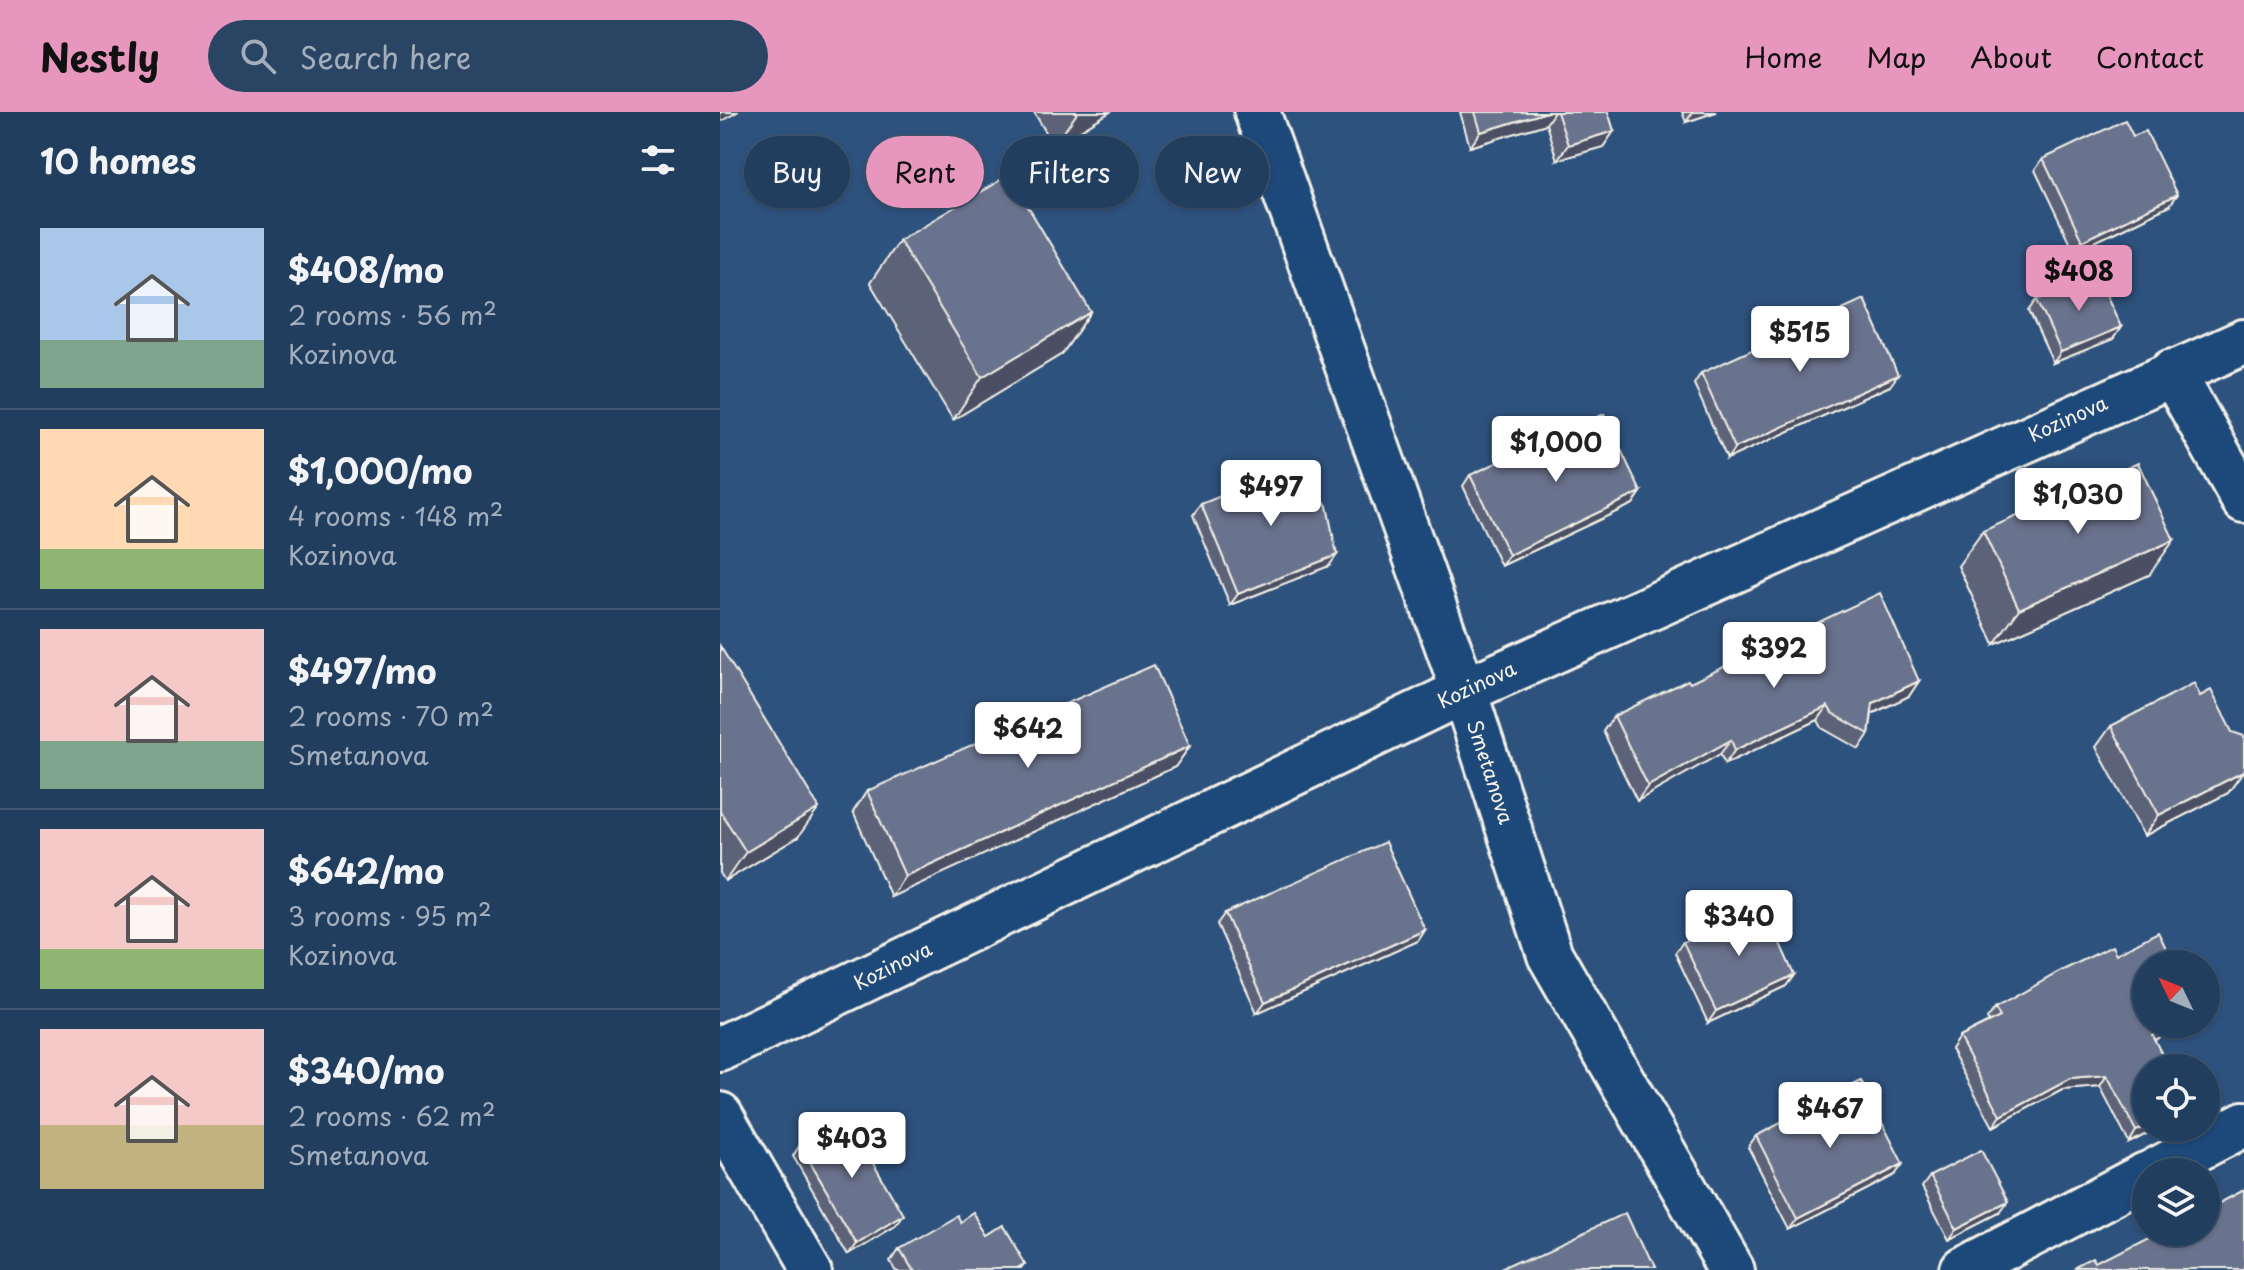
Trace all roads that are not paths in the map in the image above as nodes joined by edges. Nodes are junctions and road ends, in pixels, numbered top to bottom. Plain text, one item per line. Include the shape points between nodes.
1 (1257, 112) edge
2 (2244, 342) edge
3 (2172, 372) junction
4 (2244, 500) edge
5 (1464, 691) junction
6 (720, 1049) edge
7 (720, 1115) edge
8 (2244, 1124) edge
9 (2180, 1158) edge
10 (2132, 1182) edge
11 (810, 1270) edge
12 (1731, 1270) edge
13 (1965, 1270) edge

1 - 5 street, Smetanova
2 - 3 street, Kozinova
3 - 4 street
3 - 5 street, Kozinova
5 - 6 street, Kozinova
5 - 12 street, Smetanova via 1550,955
7 - 11 street
8 - 9 street
10 - 13 street

